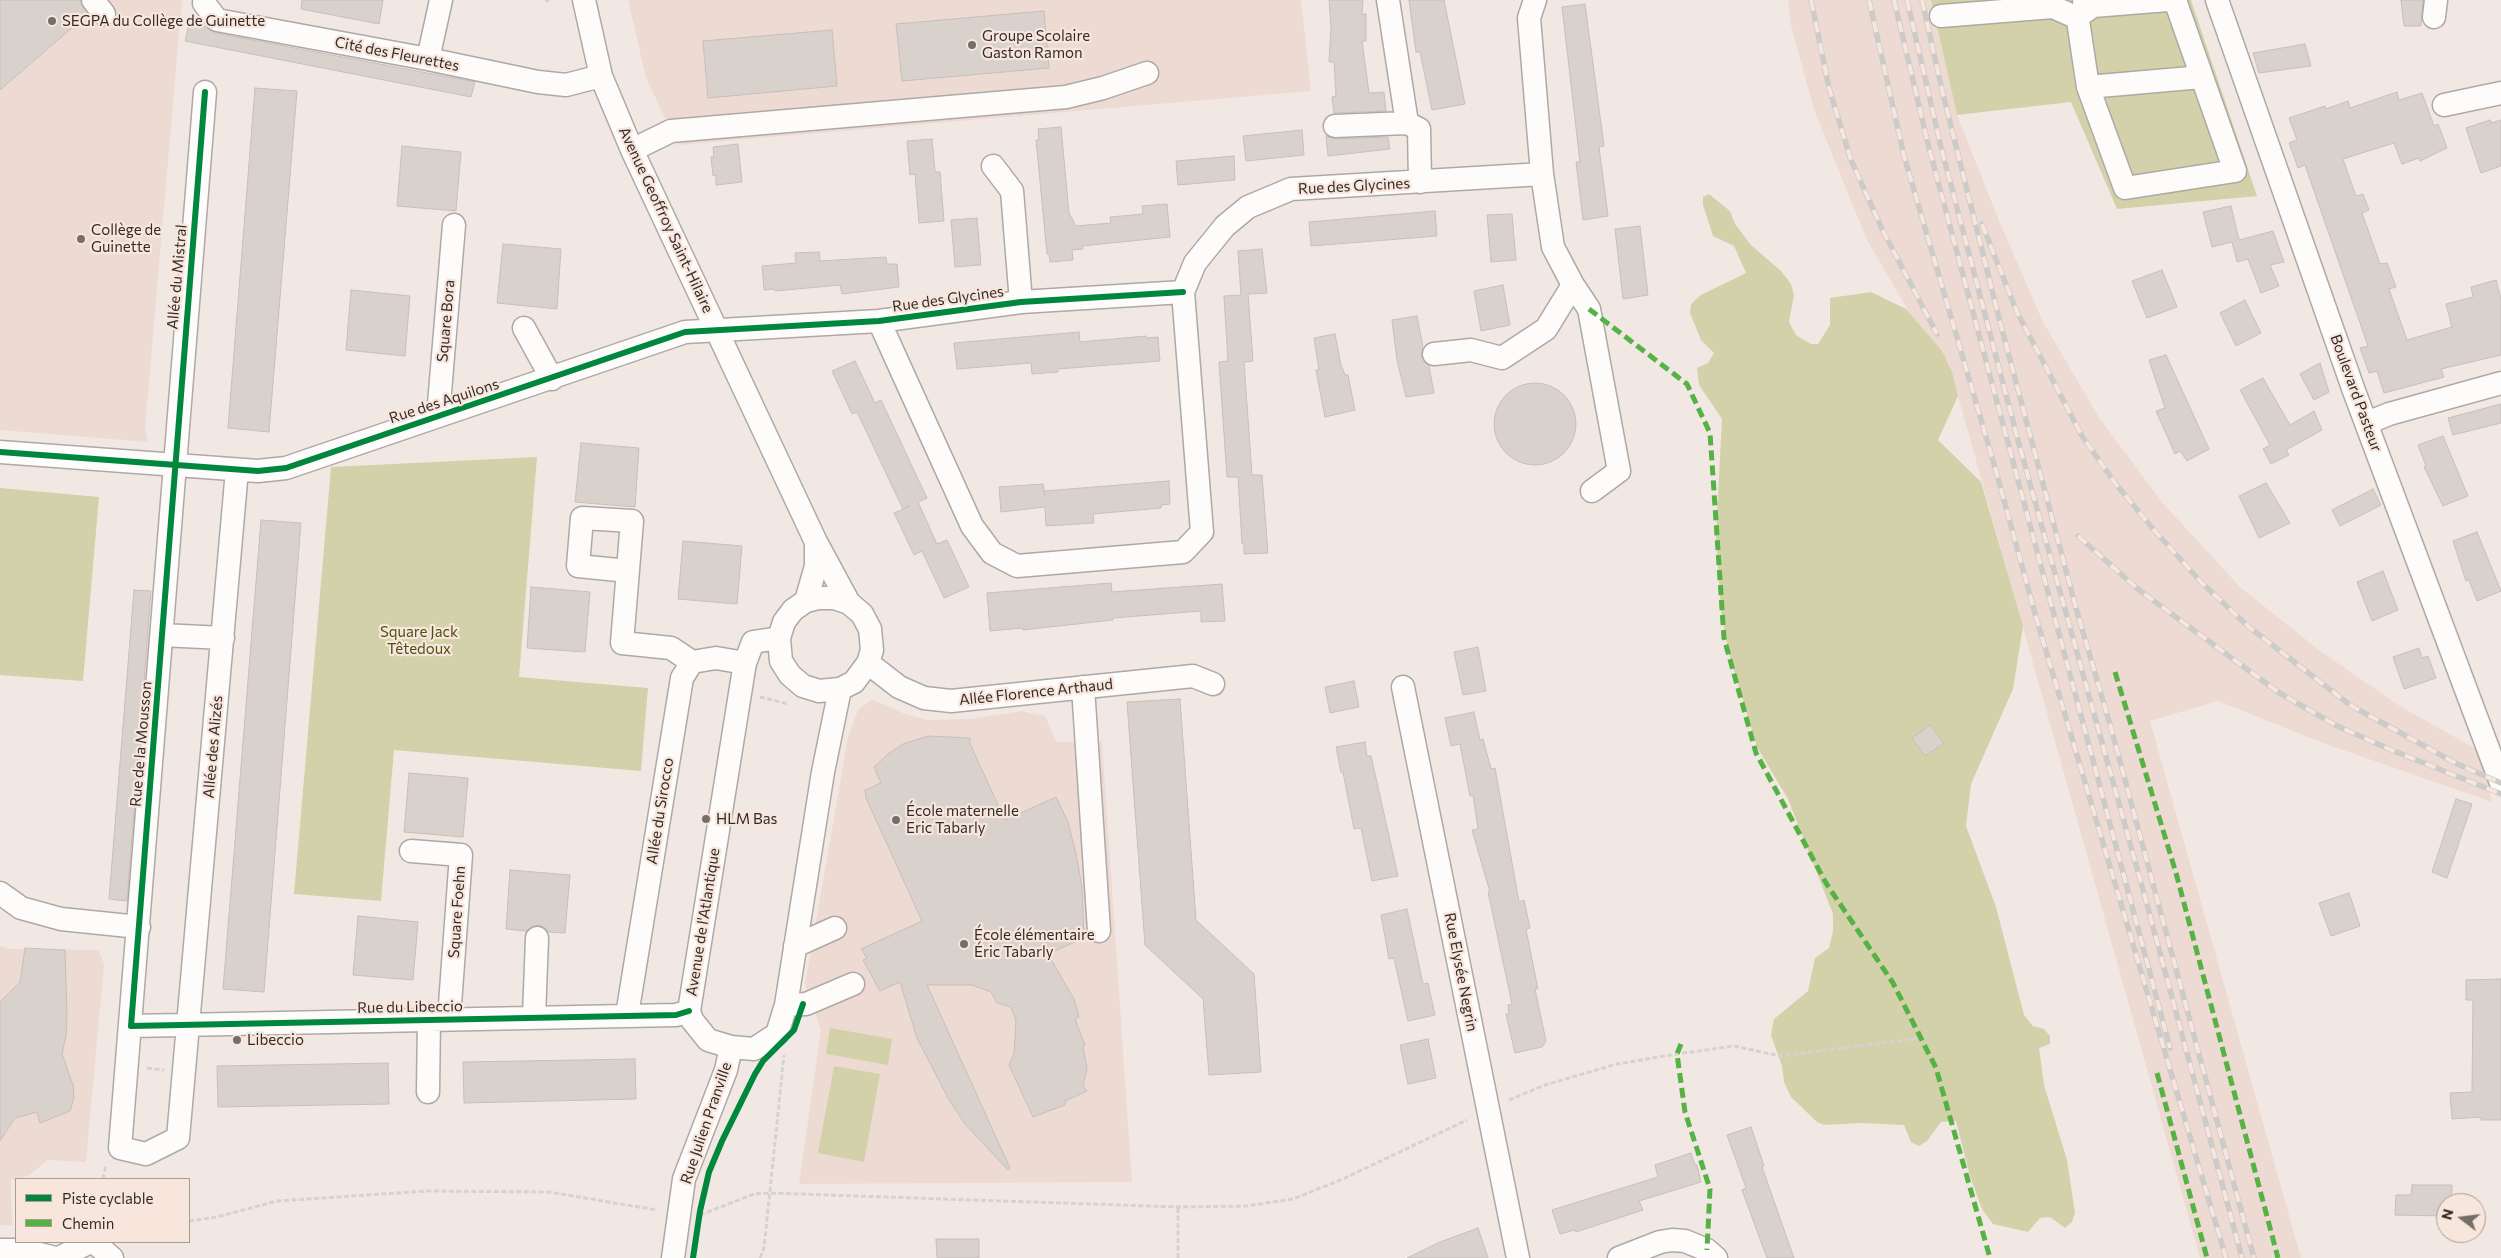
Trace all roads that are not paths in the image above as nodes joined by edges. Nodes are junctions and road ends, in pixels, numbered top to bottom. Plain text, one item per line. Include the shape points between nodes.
1 (205, 0) edge
2 (441, 0) edge
3 (584, 0) edge
4 (1388, 0) edge
5 (1535, 0) edge
6 (2168, 0) edge
7 (2175, 0) edge
8 (2217, 0) edge
9 (2075, 6) edge
10 (1942, 16) dead end
11 (428, 59) junction
12 (1147, 73) dead end
13 (601, 76) junction
14 (2202, 77) junction
15 (2088, 88) junction
16 (205, 92) dead end
17 (2501, 93) edge
18 (2444, 105) dead end
19 (1407, 123) junction
20 (1334, 126) dead end
21 (632, 150) junction
22 (993, 166) dead end
23 (1542, 174) junction
24 (1420, 182) junction
25 (454, 225) dead end
26 (1573, 285) junction
27 (1183, 292) junction
28 (1021, 302) junction
29 (879, 321) junction
30 (524, 328) dead end
31 (716, 330) junction
32 (1434, 354) dead end
33 (552, 379) junction
34 (2501, 383) edge
35 (438, 416) junction
36 (2367, 423) junction
37 (0, 452) edge
38 (176, 465) junction
39 (237, 470) junction
40 (1592, 491) dead end
41 (816, 542) junction
42 (628, 571) dead end
43 (806, 601) junction
44 (849, 603) junction
45 (162, 635) junction
46 (223, 638) junction
47 (779, 638) junction
48 (692, 662) junction
49 (745, 663) junction
50 (868, 663) junction
51 (1213, 684) dead end
52 (1083, 686) junction
53 (1403, 687) dead end
54 (840, 689) junction
55 (2501, 783) edge
56 (412, 851) dead end
57 (0, 894) edge
58 (139, 927) junction
59 (835, 928) dead end
60 (1099, 931) dead end
61 (538, 938) dead end
62 (795, 946) junction
63 (853, 984) dead end
64 (786, 1005) junction
65 (689, 1011) junction
66 (627, 1016) junction
67 (534, 1017) junction
68 (439, 1018) junction
69 (189, 1025) junction
70 (131, 1026) junction
71 (731, 1048) junction
72 (428, 1092) dead end
73 (88, 1243) edge
74 (95, 1243) edge
75 (0, 1250) edge
76 (55, 1258) edge
77 (59, 1258) edge
78 (112, 1258) edge
79 (674, 1258) edge
80 (1518, 1258) edge
81 (1619, 1258) edge
82 (1716, 1258) edge

1 - 11 street, Cité des Fleurettes via 217,20
2 - 11 street
3 - 13 street, Avenue Geoffroy Saint-Hilaire
4 - 19 street
5 - 23 street via 1529,18
6 - 9 street
7 - 14 street
8 - 36 street, Boulevard Pasteur
9 - 10 street
9 - 15 street
11 - 13 street, Cité des Fleurettes via 566,85
12 - 21 street via 1066,97 670,131
13 - 21 street, Avenue Geoffroy Saint-Hilaire
14 - 15 street
14 - 15 street via 2235,172 2125,188
16 - 38 street, Allée du Mistral
17 - 18 street
19 - 20 street
19 - 24 street via 1419,129
21 - 31 street, Avenue Geoffroy Saint-Hilaire
22 - 28 street, Rue des Glycines via 1012,191
23 - 24 street, Rue des Glycines
23 - 26 street via 1553,247
24 - 27 street, Rue des Glycines via 1291,190 1248,208 1225,226 1195,263
25 - 35 street, Square Bora
26 - 32 street via 1546,328 1502,358 1471,350
26 - 40 street via 1590,309 1619,471
27 - 28 street, Rue des Glycines
27 - 29 street, Rue des Glycines via 1202,532 1183,552 1017,566 992,553 972,526
28 - 29 street, Rue des Glycines
29 - 31 street, Rue des Glycines
30 - 33 street
31 - 33 street, Rue des Aquilons via 685,332
31 - 41 street, Avenue Geoffroy Saint-Hilaire
33 - 35 street, Rue des Aquilons
34 - 36 street
35 - 39 street, Rue des Aquilons via 286,468 258,472
36 - 55 street, Boulevard Pasteur
37 - 38 street, Rue des Aquilons
38 - 39 street, Rue des Aquilons
38 - 45 street, Rue de la Mousson
39 - 46 street, Allée des Alizés
41 - 43 street, Avenue Geoffroy Saint-Hilaire via 816,566
41 - 44 street, Avenue Geoffroy Saint-Hilaire
42 - 48 street via 622,643 670,648
43 - 44 street via 834,598
43 - 47 street via 784,622
44 - 50 street, Avenue Geoffroy Saint-Hilaire via 862,614 870,629 872,650
45 - 46 street
45 - 58 street, Rue de la Mousson
46 - 69 street, Allée des Alizés
47 - 49 street, Avenue de l'Atlantique via 754,642
47 - 54 street via 781,661 803,686 819,691
48 - 49 street via 716,658
48 - 66 street, Allée du Sirocco via 682,678
49 - 65 street, Avenue de l'Atlantique
50 - 52 street, Allée Florence Arthaud via 899,687 924,698 951,701
50 - 54 street via 854,682
51 - 52 street, Allée Florence Arthaud via 1193,676
52 - 60 street
53 - 80 street, Rue Elysée Negrin
54 - 62 street, Avenue de l'Atlantique
56 - 68 street, Square Foehn via 461,855
57 - 58 street via 21,908 61,919
58 - 70 street, Rue de la Mousson
59 - 62 street
61 - 67 street
62 - 64 street, Avenue de l'Atlantique
63 - 64 street via 806,1004
64 - 71 street, Avenue de l'Atlantique via 777,1034 754,1049
65 - 66 street, Rue du Libeccio via 676,1015
65 - 71 street, Avenue de l'Atlantique via 708,1040
66 - 67 street, Rue du Libeccio
67 - 68 street, Rue du Libeccio
68 - 69 street, Rue du Libeccio
68 - 72 street
69 - 70 street, Rue du Libeccio
69 - 70 street, Allée des Alizés via 178,1138 146,1154 120,1148
71 - 79 street, Rue Julien Pranville via 726,1070 684,1178
73 - 77 street
74 - 78 street
75 - 76 street via 24,1250
81 - 82 street via 1672,1240 1685,1241 1707,1250

